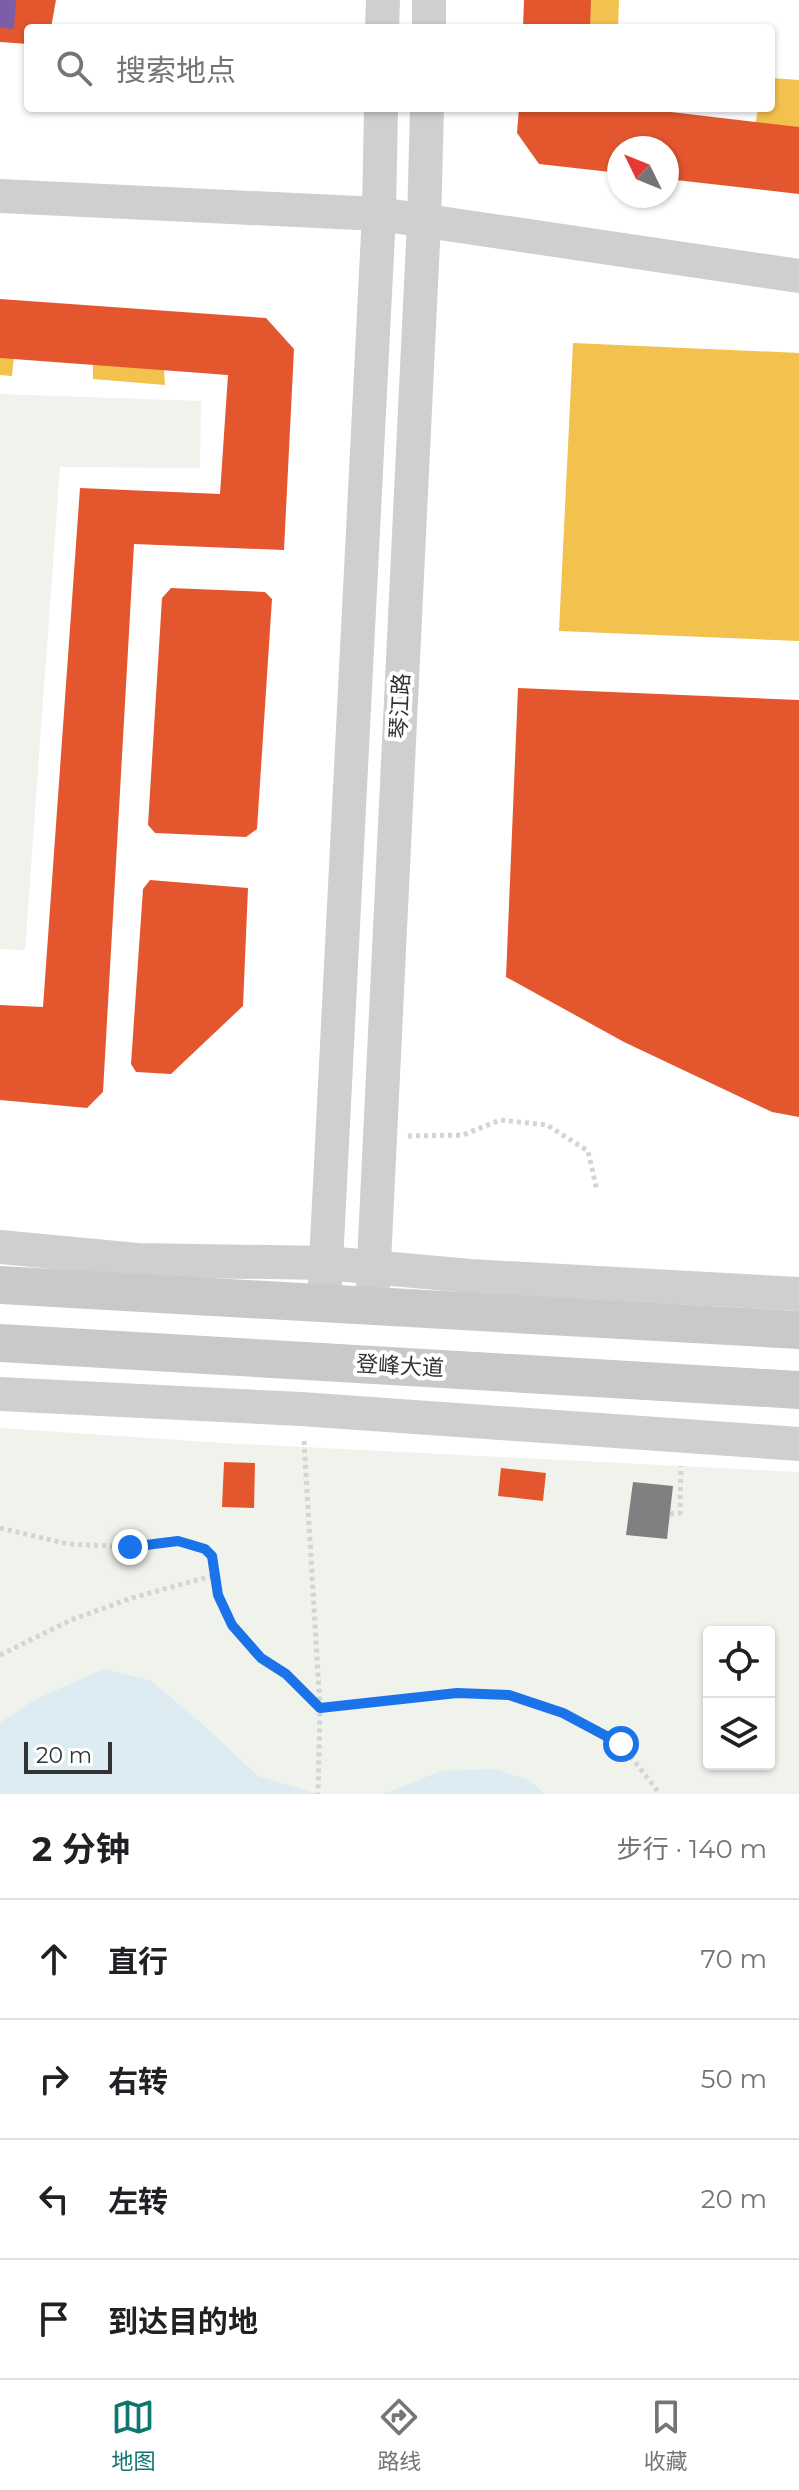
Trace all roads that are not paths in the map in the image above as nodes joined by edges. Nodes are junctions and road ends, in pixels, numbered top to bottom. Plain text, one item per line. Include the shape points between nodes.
1 (383, 0) edge
2 (429, 0) edge
3 (382, 24) edge
4 (429, 24) edge
5 (381, 112) edge
6 (427, 112) edge
7 (0, 196) edge
8 (379, 214) junction
9 (424, 222) junction
10 (799, 276) edge
11 (0, 1247) edge
12 (326, 1263) junction
13 (373, 1266) junction
14 (0, 1285) edge
15 (799, 1294) edge
16 (324, 1302) junction
17 (372, 1304) junction
18 (799, 1330) edge
19 (0, 1343) edge
20 (799, 1390) edge
21 (0, 1394) edge
22 (799, 1444) edge

1 - 3 main road
2 - 4 main road
5 - 8 main road, 琴江路
6 - 9 main road, 琴江路
7 - 8 main road
8 - 9 main road
8 - 12 main road, 琴江路
9 - 10 main road
9 - 13 main road, 琴江路
11 - 12 main road via 137,1260
12 - 13 main road
12 - 16 main road, 琴江路
13 - 15 main road
13 - 17 main road, 琴江路
14 - 16 main road
16 - 17 main road
17 - 18 main road
19 - 20 main road, 登峰大道
21 - 22 main road

